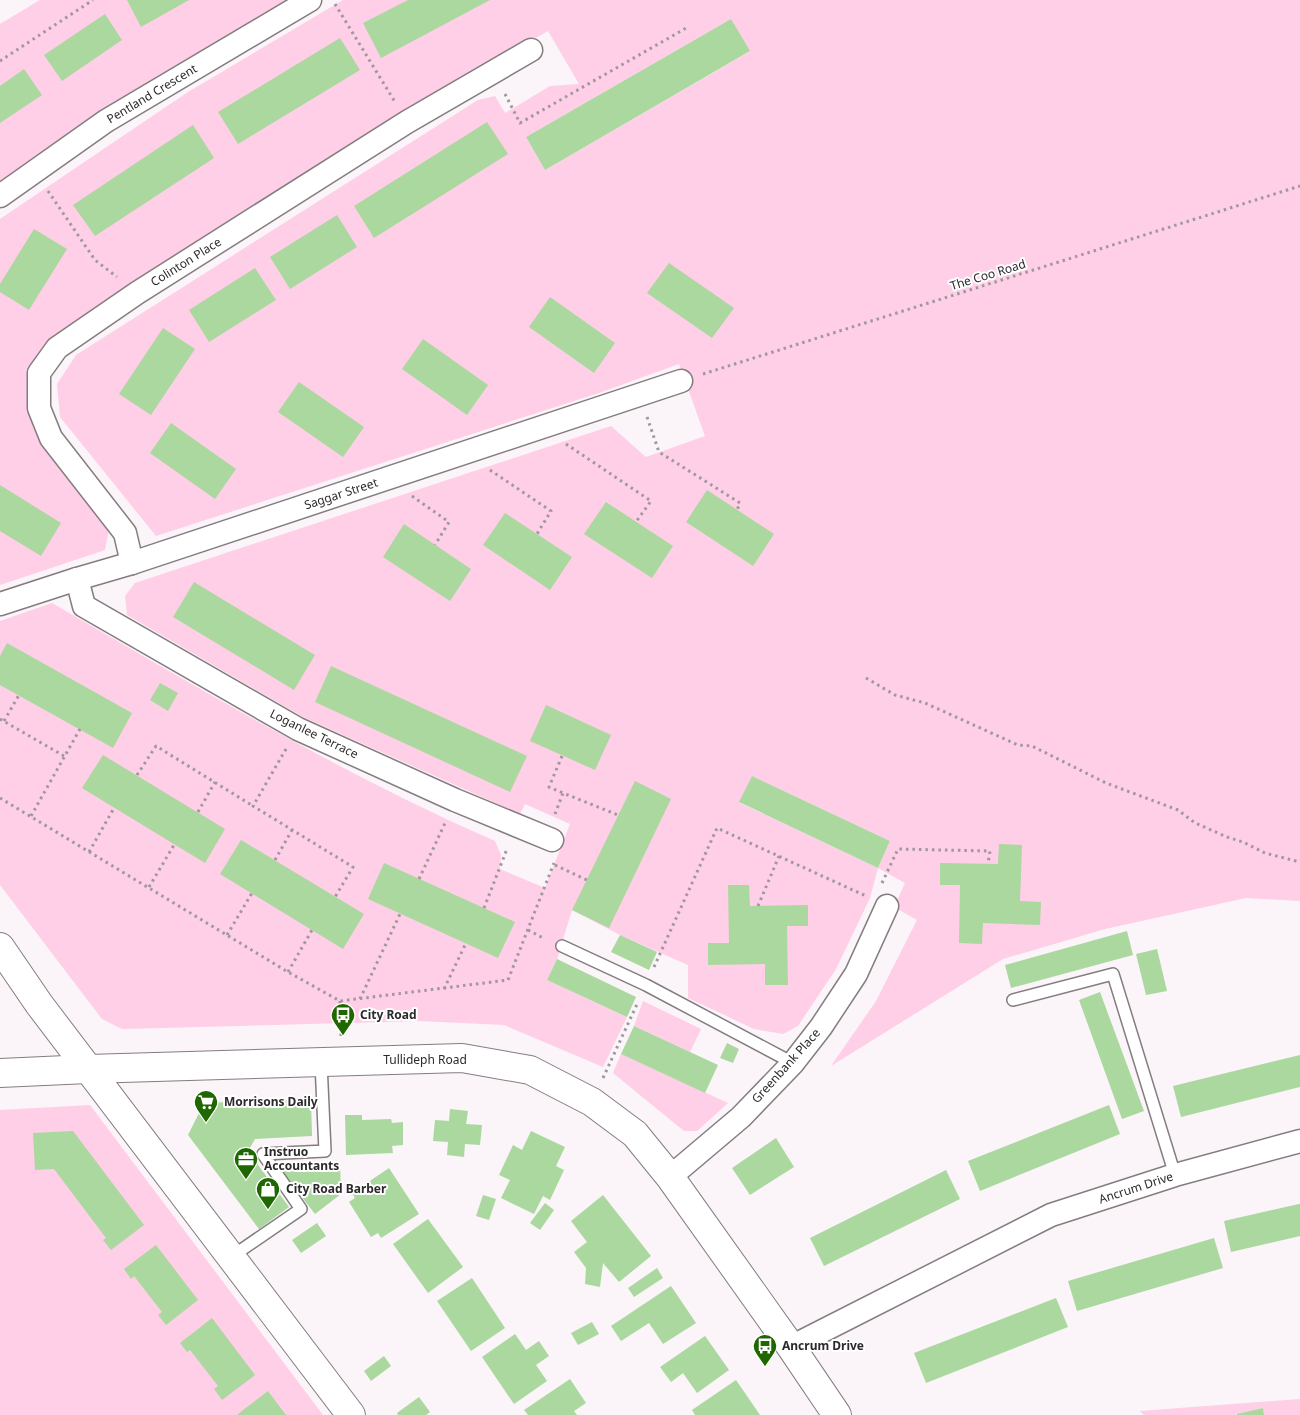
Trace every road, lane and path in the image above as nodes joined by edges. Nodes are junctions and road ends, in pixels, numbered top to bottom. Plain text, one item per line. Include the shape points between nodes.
1 (93, 0) edge
2 (310, 0) edge
3 (335, 4) dead end
4 (688, 27) dead end
5 (531, 50) dead end
6 (0, 61) edge
7 (493, 72) junction
8 (397, 106) dead end
9 (1300, 186) edge
10 (45, 187) dead end
11 (0, 196) edge
12 (113, 274) dead end
13 (681, 381) joint
14 (640, 394) junction
15 (556, 422) junction
16 (480, 447) junction
17 (400, 474) junction
18 (737, 510) dead end
19 (636, 522) dead end
20 (537, 534) dead end
21 (434, 544) dead end
22 (132, 563) junction
23 (77, 579) junction
24 (0, 604) edge
25 (866, 678) dead end
26 (19, 695) dead end
27 (2, 720) edge
28 (298, 729) junction
29 (80, 730) dead end
30 (64, 756) junction
31 (562, 756) dead end
32 (137, 775) dead end
33 (215, 782) junction
34 (563, 793) junction
35 (0, 798) edge
36 (455, 800) junction
37 (253, 806) junction
38 (114, 808) dead end
39 (198, 812) dead end
40 (618, 815) dead end
41 (31, 816) junction
42 (516, 825) junction
43 (292, 830) junction
44 (549, 838) junction
45 (174, 844) dead end
46 (89, 852) junction
47 (779, 856) junction
48 (275, 860) dead end
49 (1300, 862) edge
50 (554, 864) junction
51 (988, 864) dead end
52 (419, 879) dead end
53 (587, 880) dead end
54 (149, 887) junction
55 (252, 893) dead end
56 (335, 897) dead end
57 (881, 903) junction
58 (758, 906) dead end
59 (484, 908) dead end
60 (400, 914) dead end
61 (312, 930) dead end
62 (227, 935) junction
63 (466, 943) dead end
64 (562, 946) dead end
65 (0, 947) edge
66 (288, 972) junction
67 (646, 985) junction
68 (444, 989) junction
69 (360, 999) junction
70 (1013, 1000) dead end
71 (340, 1002) junction
72 (331, 1061) junction
73 (793, 1063) junction
74 (88, 1069) junction
75 (0, 1074) edge
76 (592, 1102) junction
77 (1300, 1141) edge
78 (1174, 1175) junction
79 (670, 1177) junction
80 (231, 1257) junction
81 (791, 1347) junction
82 (351, 1415) edge
83 (837, 1415) edge

1 - 6 path
2 - 11 street, Pentland Crescent via 106,121
3 - 8 path
4 - 7 path via 520,123
5 - 7 street, Colinton Place
7 - 22 street, Colinton Place via 407,122 137,293 57,348 40,373 39,408 51,438 125,533
9 - 13 path, The Coo Road
10 - 12 path via 95,260
13 - 14 street, Saggar Street
14 - 15 street, Saggar Street
14 - 18 path via 659,452 740,504
15 - 16 street, Saggar Street
15 - 19 path via 562,442 651,501
16 - 17 street, Saggar Street
16 - 20 path via 486,467 550,511
17 - 21 path via 407,493 449,522
17 - 22 street, Saggar Street
22 - 23 street, Saggar Street
23 - 24 street, Saggar Street
23 - 28 street, Loganlee Terrace via 84,606
25 - 49 path via 895,695 925,703 1018,745 1032,746 1106,783 1178,810 1195,823 1227,837 1265,853
26 - 27 path
27 - 30 path
28 - 36 street, Loganlee Terrace
28 - 37 path
29 - 30 path
30 - 41 path
31 - 34 path via 548,787
32 - 33 path via 156,746
33 - 37 path
33 - 39 path
34 - 40 path
34 - 44 path
35 - 41 path
36 - 42 street, Loganlee Terrace
36 - 52 path
37 - 43 path
38 - 46 path
41 - 46 path
42 - 44 street, Loganlee Terrace
42 - 59 path
43 - 48 path
43 - 56 path via 353,867
44 - 50 path
45 - 54 path
46 - 54 path
47 - 57 path
47 - 58 path
47 - 67 path via 717,828
50 - 53 path
50 - 68 path via 508,980
51 - 57 path via 990,851 898,848
54 - 62 path
55 - 62 path
57 - 73 street, Greenbank Place via 856,974
60 - 69 path
61 - 66 path
62 - 66 path
63 - 68 path
64 - 67 lane
65 - 74 street
66 - 71 path
67 - 73 lane
67 - 76 path
68 - 69 path
69 - 71 path
70 - 78 lane via 1113,974
71 - 72 path
72 - 74 street, Tullideph Road
72 - 76 street, Tullideph Road via 462,1058 530,1070
72 - 80 lane via 325,1151 262,1154 301,1209
73 - 79 street, Greenbank Place via 741,1117
74 - 75 street, Tullideph Road
74 - 80 street
76 - 79 street, Tullideph Road via 635,1134
77 - 78 street, Ancrum Drive
78 - 81 street, Ancrum Drive via 1050,1216
79 - 81 street, Tullideph Road
80 - 82 street
81 - 83 street, Tullideph Road

